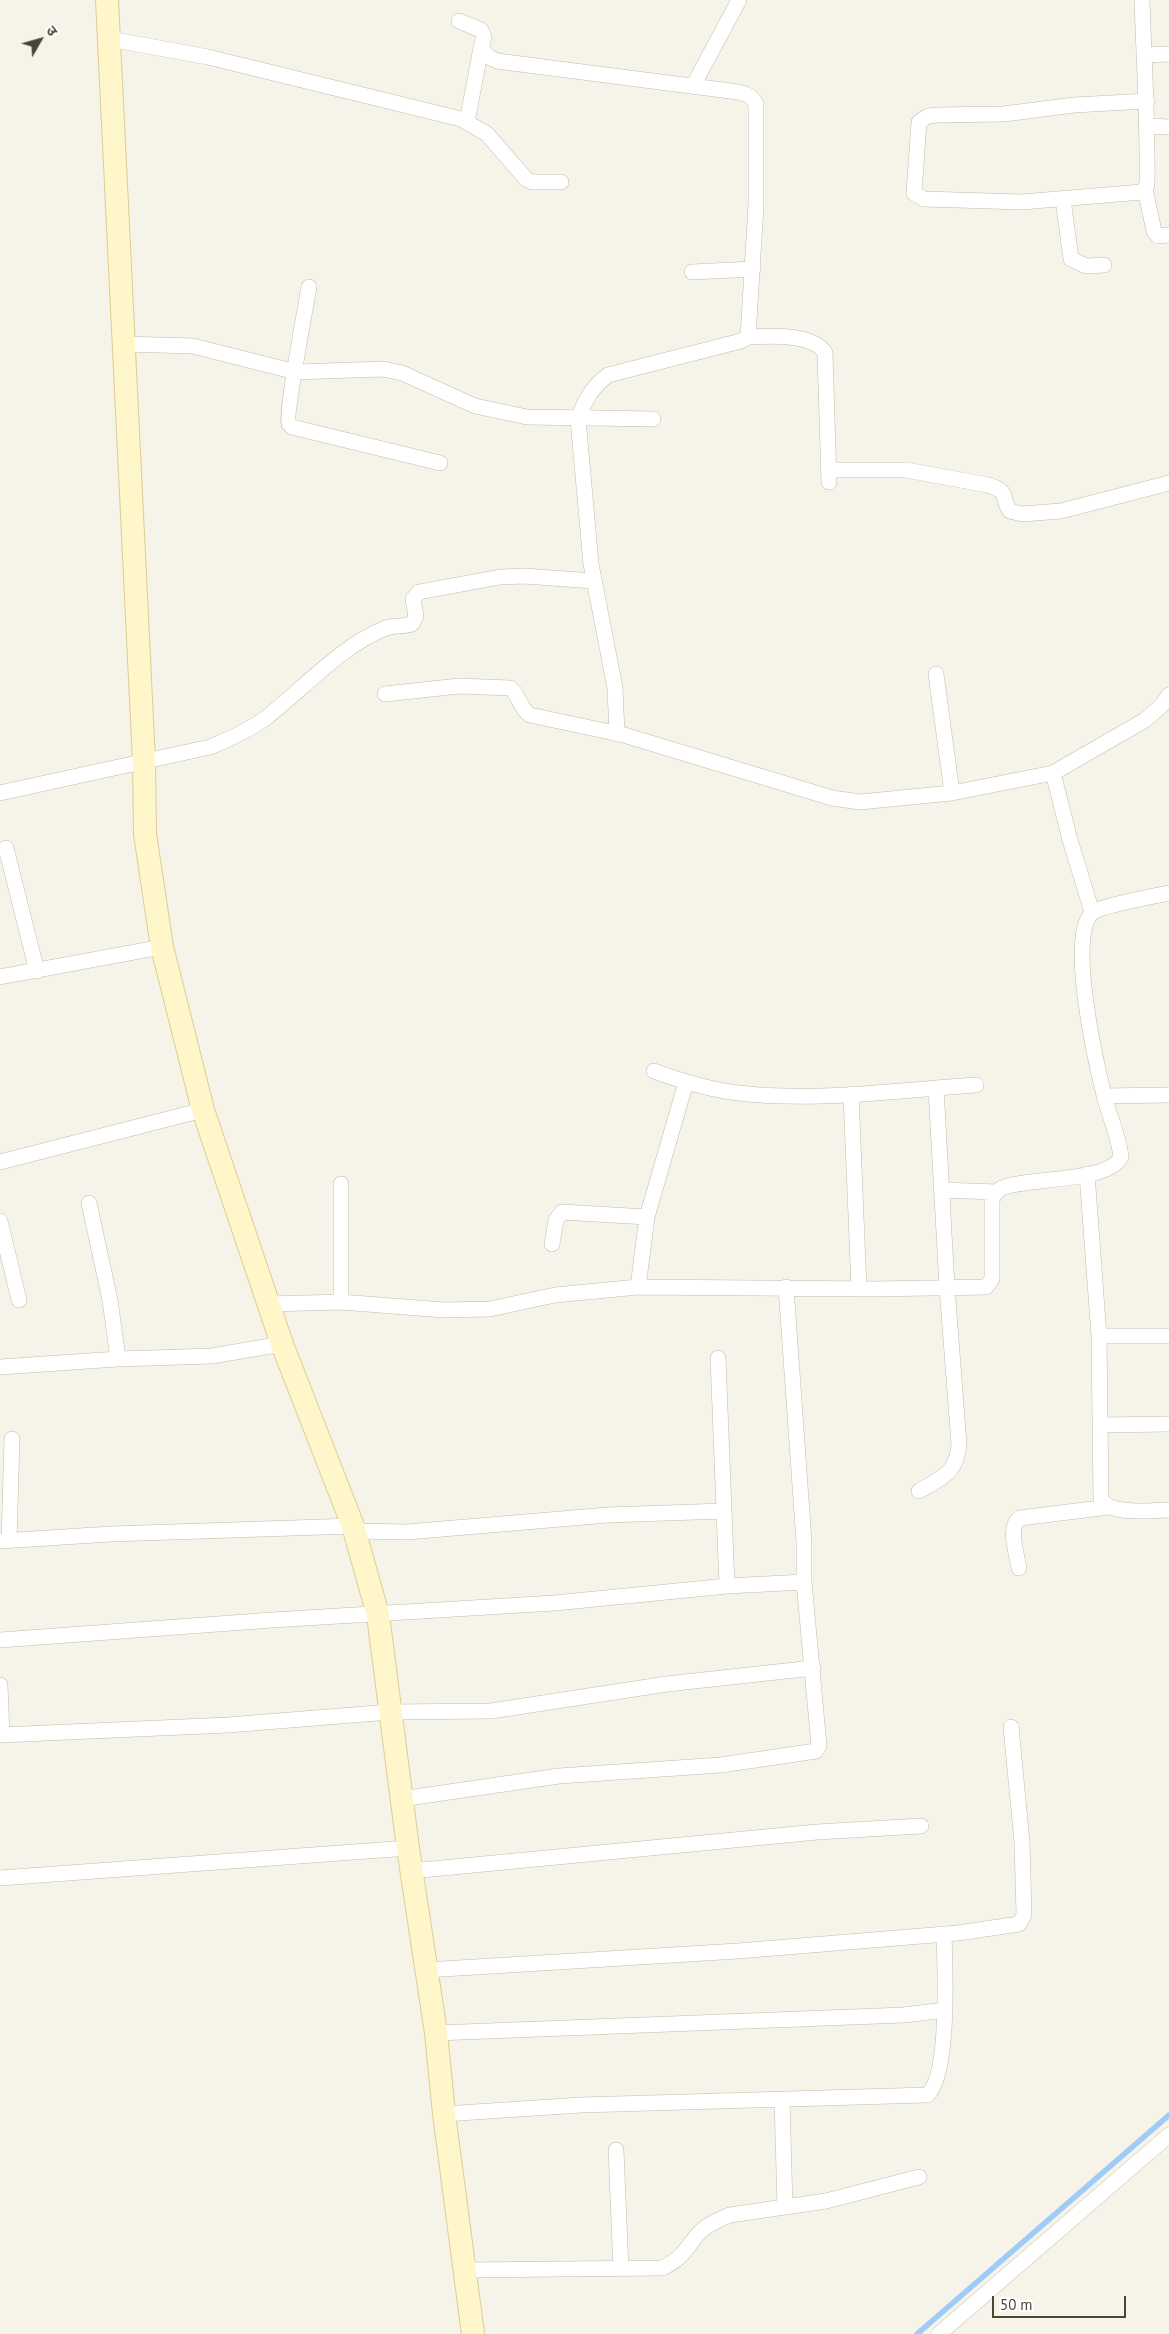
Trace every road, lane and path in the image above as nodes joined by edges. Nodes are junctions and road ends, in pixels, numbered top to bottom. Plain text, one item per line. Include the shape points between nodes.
1 (106, 0) edge
2 (739, 0) edge
3 (1142, 0) edge
4 (459, 21) dead end
5 (110, 39) junction
6 (481, 48) junction
7 (1169, 54) edge
8 (1144, 55) junction
9 (693, 86) junction
10 (1147, 101) junction
11 (467, 122) junction
12 (1148, 126) junction
13 (1169, 127) edge
14 (561, 182) dead end
15 (1145, 190) junction
16 (1062, 199) junction
17 (1169, 236) edge
18 (1104, 265) dead end
19 (753, 269) junction
20 (692, 272) dead end
21 (309, 287) dead end
22 (748, 337) junction
23 (124, 344) junction
24 (296, 372) junction
25 (578, 419) junction
26 (653, 419) dead end
27 (440, 463) dead end
28 (1169, 483) edge
29 (594, 580) junction
30 (936, 674) dead end
31 (384, 694) dead end
32 (1169, 695) edge
33 (617, 734) junction
34 (144, 762) junction
35 (1053, 772) junction
36 (0, 792) edge
37 (952, 793) junction
38 (6, 848) dead end
39 (1169, 893) edge
40 (1092, 912) junction
41 (162, 947) junction
42 (37, 971) junction
43 (0, 977) edge
44 (654, 1071) dead end
45 (686, 1082) junction
46 (976, 1085) dead end
47 (936, 1088) junction
48 (851, 1094) junction
49 (1169, 1095) edge
50 (1104, 1096) junction
51 (203, 1110) junction
52 (0, 1162) edge
53 (1087, 1174) junction
54 (341, 1184) dead end
55 (942, 1190) junction
56 (996, 1192) junction
57 (89, 1203) dead end
58 (646, 1218) junction
59 (0, 1221) edge
60 (552, 1244) dead end
61 (947, 1286) junction
62 (638, 1287) junction
63 (786, 1287) junction
64 (859, 1289) junction
65 (19, 1300) dead end
66 (341, 1302) junction
67 (269, 1304) junction
68 (1099, 1336) junction
69 (1169, 1336) edge
70 (282, 1344) junction
71 (118, 1358) junction
72 (718, 1358) dead end
73 (0, 1367) edge
74 (1169, 1424) edge
75 (1100, 1425) junction
76 (12, 1439) dead end
77 (919, 1491) dead end
78 (1109, 1507) junction
79 (1169, 1510) edge
80 (724, 1511) junction
81 (354, 1528) junction
82 (4, 1541) edge
83 (1019, 1568) dead end
84 (804, 1582) junction
85 (727, 1586) junction
86 (378, 1615) junction
87 (0, 1640) edge
88 (813, 1668) junction
89 (0, 1685) edge
90 (390, 1712) junction
91 (1012, 1727) dead end
92 (1, 1735) edge
93 (402, 1799) junction
94 (921, 1826) dead end
95 (408, 1848) junction
96 (411, 1872) junction
97 (0, 1878) edge
98 (944, 1934) junction
99 (426, 1970) junction
100 (945, 2010) junction
101 (436, 2033) junction
102 (782, 2100) junction
103 (444, 2114) junction
104 (1169, 2135) edge
105 (616, 2150) dead end
106 (919, 2177) dead end
107 (785, 2207) junction
108 (621, 2269) junction
109 (464, 2270) junction
110 (473, 2334) edge
111 (939, 2334) edge

1 - 5 street
2 - 9 street
3 - 8 street
4 - 6 street via 483,32
5 - 11 street via 208,57
5 - 23 street
6 - 9 street via 497,61
6 - 11 street
7 - 8 street
8 - 10 street
9 - 19 street via 748,94 756,104
10 - 12 street
10 - 16 street via 1074,105 1004,114 938,115 922,118 919,122 914,187 917,196 924,199 1022,202
11 - 14 street via 487,134 526,179
12 - 13 street
12 - 15 street
15 - 16 street
15 - 17 street via 1154,231 1158,236
16 - 18 street via 1071,259 1086,266
19 - 20 street
19 - 22 street
21 - 24 street
22 - 25 street via 608,375 584,401
22 - 28 street via 780,336 814,342 822,347 827,374 829,476 906,470 988,485 1004,493 1010,511 1022,514 1061,511
23 - 24 street via 193,346
23 - 34 street
24 - 25 street via 383,369 402,373 491,410 527,418
24 - 27 street via 287,412 287,421 292,427
25 - 26 street
25 - 29 street
29 - 33 street via 615,688
29 - 34 street via 500,577 419,592 414,599 416,616 412,624 388,628 363,640 265,718 233,738 210,747
30 - 37 street
31 - 33 street via 459,686 502,686 513,690 524,711 530,714
32 - 35 street via 1145,720
33 - 37 street via 845,802
34 - 36 street
34 - 41 street via 145,834
35 - 37 street
35 - 40 street
38 - 42 street
39 - 40 street
40 - 50 street via 1087,920 1081,955 1085,1002
41 - 42 street
41 - 51 street
42 - 43 street
44 - 45 street
45 - 48 street via 738,1093
45 - 58 street
46 - 47 street
47 - 48 street
47 - 55 street
48 - 64 street
49 - 50 street
50 - 53 street via 1121,1157 1112,1166
51 - 52 street
51 - 67 street
53 - 56 street via 1010,1186
53 - 68 street
54 - 66 street
55 - 56 street
55 - 61 street
56 - 61 street via 992,1199 990,1284 980,1288
57 - 71 street via 110,1300
58 - 60 street via 562,1212 556,1220
58 - 62 street
59 - 65 street
61 - 64 street
61 - 77 street via 958,1457 954,1467
62 - 63 street
62 - 66 street via 555,1295 490,1309 444,1310
63 - 64 street
63 - 84 street
66 - 67 street
67 - 70 street
68 - 69 street
68 - 75 street
70 - 71 street via 212,1356
70 - 81 street
71 - 73 street
72 - 80 street
74 - 75 street
75 - 78 street via 1101,1498
76 - 82 street
78 - 79 street
78 - 83 street via 1020,1518 1013,1528
80 - 81 street via 608,1514 407,1532
80 - 85 street
81 - 82 street via 111,1534
81 - 86 street
84 - 85 street
84 - 88 street
85 - 86 street via 555,1604
86 - 87 street
86 - 90 street
88 - 90 street via 667,1684 491,1710
88 - 93 street via 819,1746 811,1753 721,1765 559,1776
89 - 92 street
90 - 92 street via 228,1725
90 - 93 street
91 - 98 street via 1022,1842 1024,1915 1015,1926
93 - 95 street
94 - 96 street via 817,1832
95 - 96 street
95 - 97 street
96 - 99 street
98 - 99 street via 738,1951
98 - 100 street
99 - 101 street
100 - 101 street via 904,2015
100 - 102 street via 940,2065 935,2086 927,2095
101 - 103 street
102 - 103 street via 581,2104
102 - 107 street
103 - 109 street
104 - 111 street
105 - 108 street
106 - 107 street via 826,2201
107 - 108 street via 730,2215 715,2221 702,2230 676,2262 662,2268
108 - 109 street
109 - 110 street

